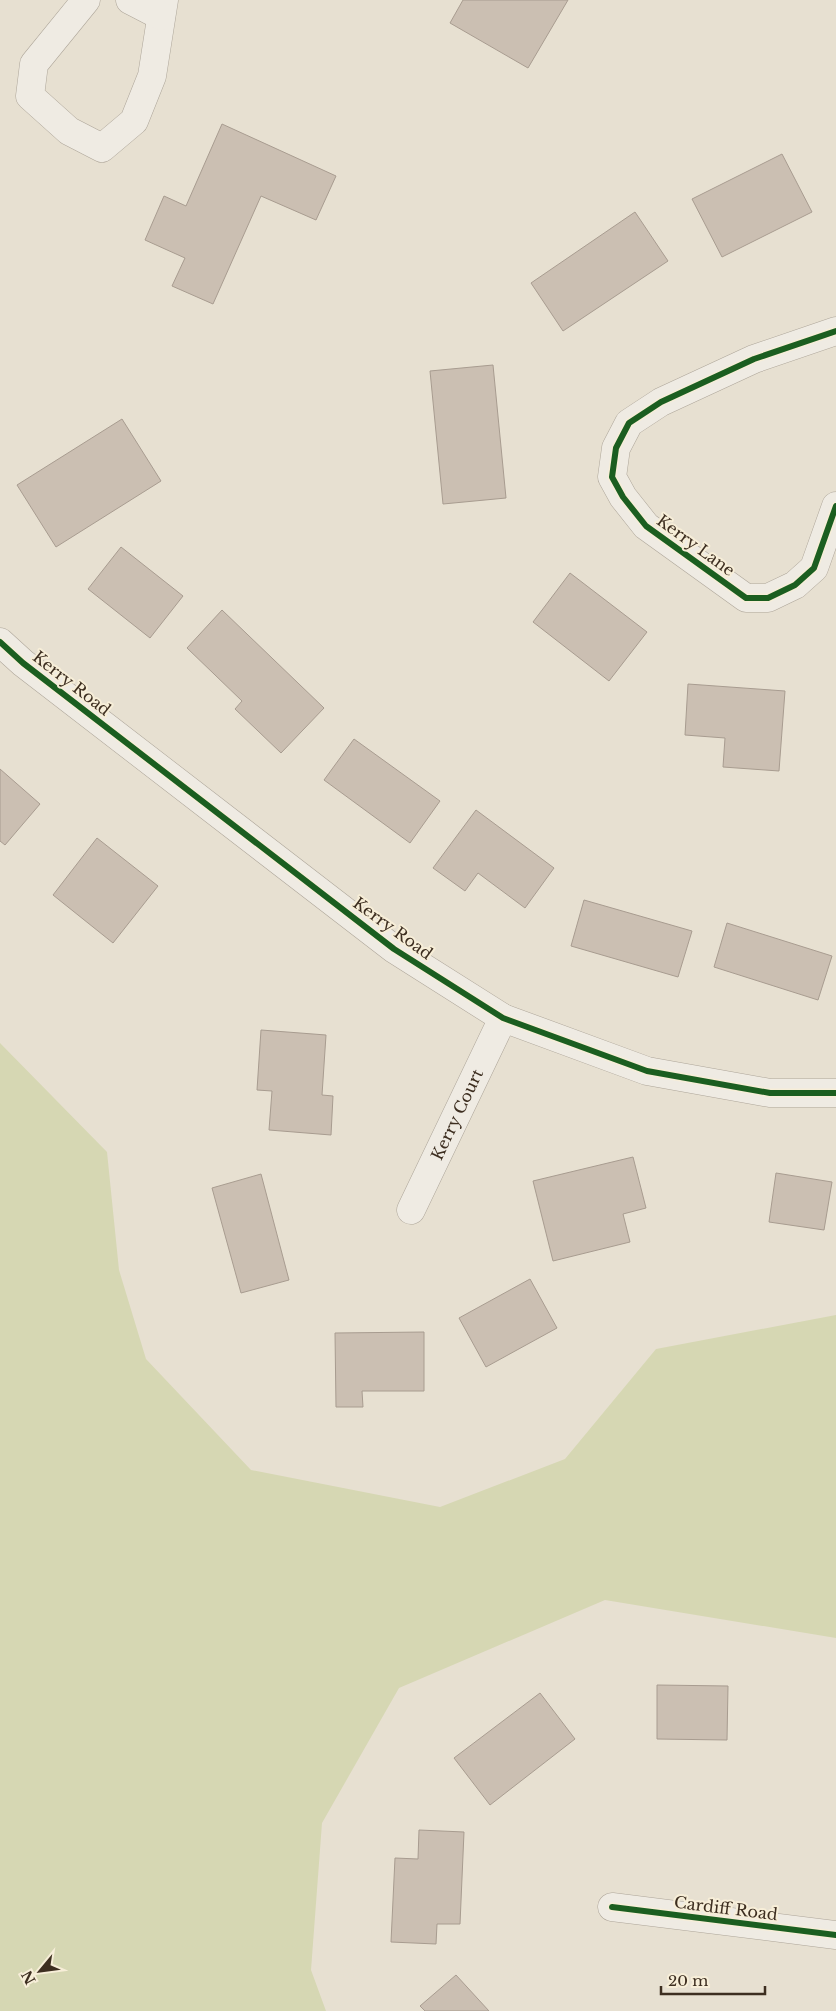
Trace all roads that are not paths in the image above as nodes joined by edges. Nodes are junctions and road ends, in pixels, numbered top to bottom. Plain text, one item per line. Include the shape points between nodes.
1 (86, 0) edge
2 (130, 0) edge
3 (163, 8) edge
4 (836, 331) edge
5 (836, 506) edge
6 (0, 642) edge
7 (503, 1018) junction
8 (836, 1093) edge
9 (411, 1210) dead end
10 (612, 1907) dead end
11 (836, 1935) edge

1 - 3 street via 34,64 30,96 69,131 102,148 134,121 152,76
2 - 3 street
4 - 5 street, Kerry Lane via 754,359 661,402 629,423 616,448 612,477 646,526 746,598 768,598 795,585 814,568
6 - 7 street, Kerry Road via 394,949
7 - 8 street, Kerry Road via 647,1071 770,1093
7 - 9 street, Kerry Court
10 - 11 street, Cardiff Road

